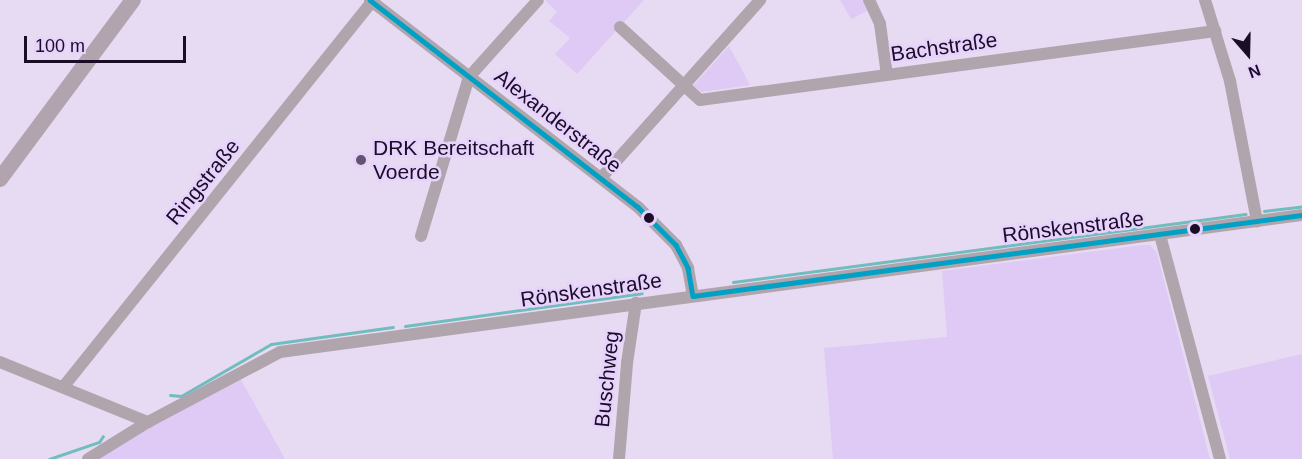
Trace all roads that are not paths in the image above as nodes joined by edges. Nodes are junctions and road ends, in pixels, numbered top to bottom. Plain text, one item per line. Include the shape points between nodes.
1 (133, 0) edge
2 (538, 0) edge
3 (760, 0) edge
4 (869, 0) edge
5 (1205, 0) edge
6 (371, 1) edge
7 (620, 27) dead end
8 (1215, 31) junction
9 (887, 75) junction
10 (469, 77) junction
11 (683, 86) junction
12 (601, 178) junction
13 (0, 179) edge
14 (1302, 215) edge
15 (1257, 221) junction
16 (1160, 235) junction
17 (421, 236) dead end
18 (693, 296) junction
19 (636, 303) junction
20 (0, 362) edge
21 (63, 386) junction
22 (148, 422) junction
23 (88, 459) edge
24 (619, 459) edge
25 (1220, 459) edge

1 - 13 street
2 - 10 street
3 - 11 street
4 - 9 street via 880,24
5 - 8 street
6 - 10 street, Alexanderstraße
6 - 21 street, Ringstraße
7 - 11 street, Bachstraße
8 - 9 street, Bachstraße
8 - 15 street via 1240,126
9 - 11 street, Bachstraße via 700,100
10 - 12 street, Alexanderstraße
10 - 17 street
11 - 12 street
12 - 18 street, Alexanderstraße via 638,207 676,245 688,268
14 - 15 street, Rönskenstraße
15 - 16 street, Rönskenstraße
16 - 18 street, Rönskenstraße
16 - 25 street, Rönskenstraße
18 - 19 street, Rönskenstraße
19 - 22 street, Rönskenstraße via 280,352
19 - 24 street, Buschweg
20 - 21 street
21 - 22 street
22 - 23 street, Rönskenstraße

